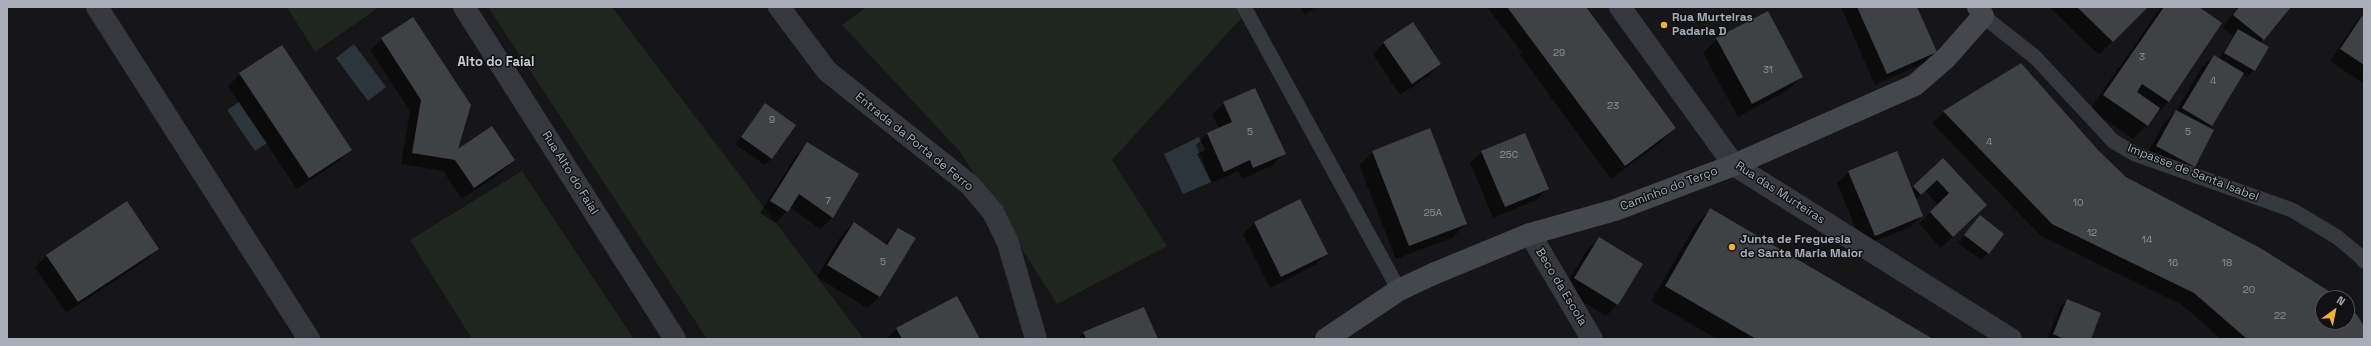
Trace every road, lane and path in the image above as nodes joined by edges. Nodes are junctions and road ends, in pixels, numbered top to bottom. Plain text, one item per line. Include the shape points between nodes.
1 (97, 7) edge
2 (464, 7) edge
3 (778, 7) edge
4 (1244, 7) edge
5 (1620, 7) edge
6 (1984, 10) edge
7 (1734, 165) junction
8 (1530, 234) junction
9 (2364, 261) edge
10 (1399, 290) junction
11 (309, 339) edge
12 (675, 339) edge
13 (1036, 339) edge
14 (1326, 339) edge
15 (1592, 339) edge
16 (2011, 339) edge

1 - 11 street
2 - 12 street, Rua Alto do Faial
3 - 13 street, Entrada da Porta de Ferro via 827,71 970,185 993,212 1008,243
4 - 10 lane
5 - 7 street, Rua das Murteiras
6 - 7 street, Caminho do Terço via 1946,58 1915,85
6 - 9 lane, Impasse de Santa Isabel via 2035,57 2113,142 2135,154 2292,210 2337,238
7 - 8 street, Caminho do Terço via 1615,210
7 - 16 street, Rua das Murteiras
8 - 10 street, Caminho do Terço
8 - 15 street, Beco da Escola
10 - 14 street, Caminho do Terço

